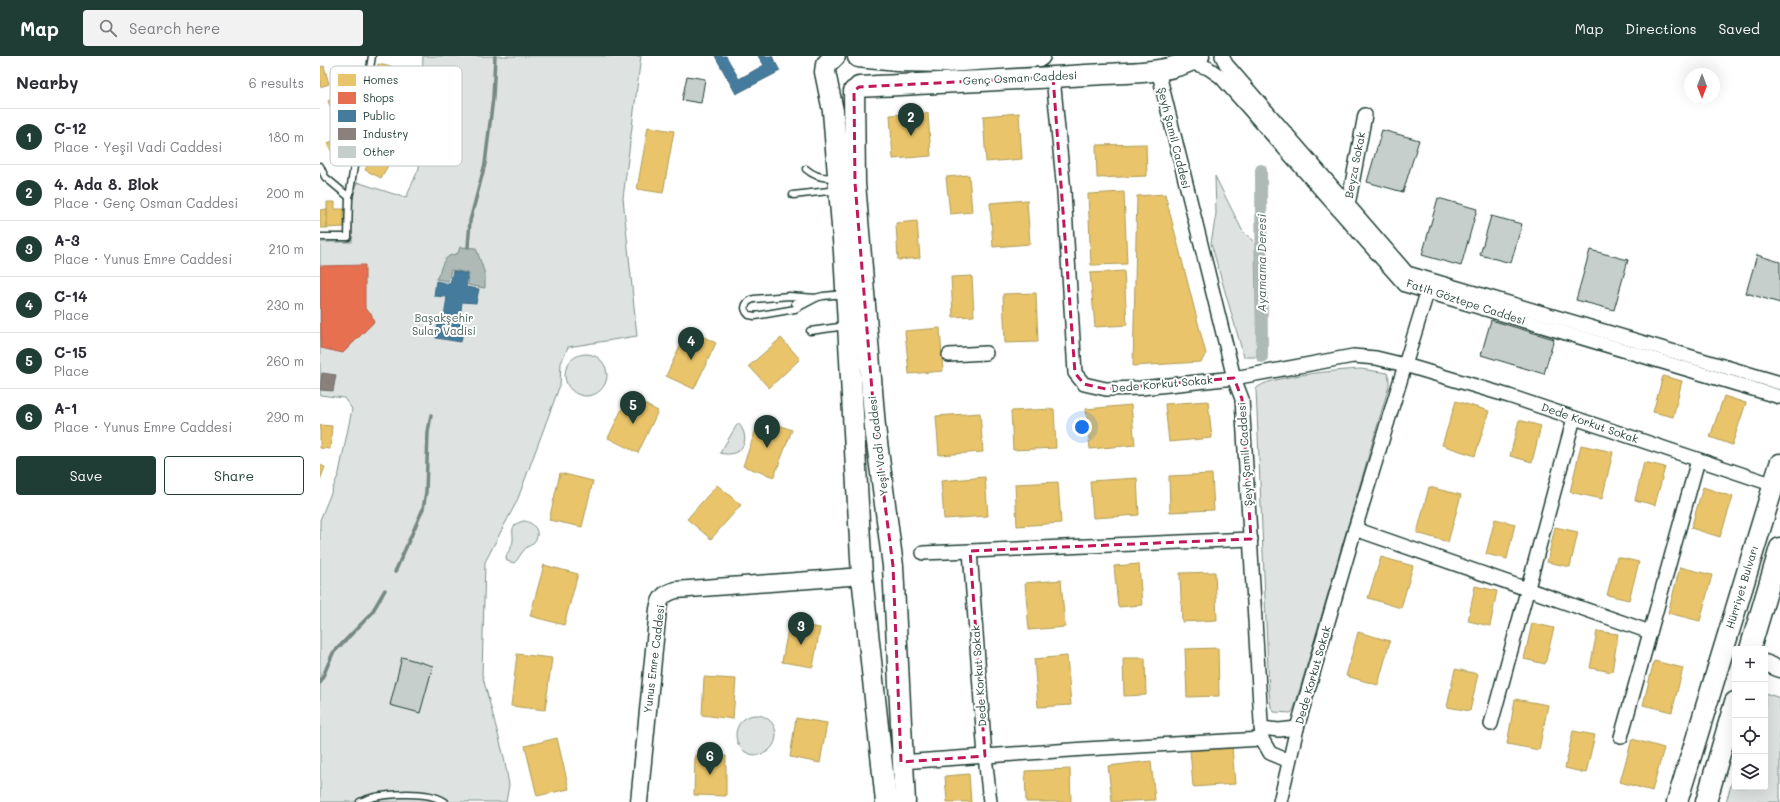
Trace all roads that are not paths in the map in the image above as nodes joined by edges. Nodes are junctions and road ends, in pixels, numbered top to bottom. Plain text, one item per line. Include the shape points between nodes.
1 (372, 56) edge
2 (1040, 56) edge
3 (1222, 56) edge
4 (857, 57) edge
5 (1188, 60) edge
6 (370, 66) edge
7 (829, 70) edge
8 (1158, 70) junction
9 (1053, 77) junction
10 (857, 89) junction
11 (1364, 115) dead end
12 (320, 166) edge
13 (354, 166) edge
14 (806, 169) dead end
15 (839, 184) junction
16 (793, 195) dead end
17 (349, 197) junction
18 (1344, 209) junction
19 (320, 237) edge
20 (1429, 286) junction
21 (847, 293) junction
22 (816, 298) junction
23 (795, 303) dead end
24 (849, 326) junction
25 (810, 331) dead end
26 (986, 353) dead end
27 (949, 355) dead end
28 (1406, 365) junction
29 (1234, 378) junction
30 (1780, 383) edge
31 (1780, 397) edge
32 (1574, 418) junction
33 (1698, 460) junction
34 (1780, 464) edge
35 (1774, 486) junction
36 (1355, 530) junction
37 (1251, 538) junction
38 (1780, 548) edge
39 (970, 551) junction
40 (923, 553) dead end
41 (893, 572) junction
42 (862, 577) junction
43 (1527, 590) junction
44 (1650, 632) junction
45 (1751, 646) edge
46 (1768, 664) edge
47 (1780, 669) edge
48 (1768, 674) edge
49 (1780, 678) edge
50 (1732, 712) edge
51 (1491, 724) dead end
52 (1297, 728) junction
53 (1262, 733) junction
54 (1621, 737) dead end
55 (985, 756) junction
56 (1289, 761) junction
57 (901, 762) junction
58 (360, 802) edge
59 (445, 802) edge
60 (639, 802) edge
61 (886, 802) edge
62 (904, 802) edge
63 (990, 802) edge
64 (1280, 802) edge
65 (1677, 802) edge
66 (1706, 802) edge

1 - 6 lane
2 - 4 main road, Genç Osman Caddesi via 946,62
3 - 18 street, Fatih Göztepe Caddesi
4 - 10 main road, Yeşil Vadi Caddesi via 864,69 863,82
5 - 8 main road, Genç Osman Caddesi
5 - 18 street, Fatih Göztepe Caddesi via 1208,68 1221,77
7 - 10 main road, Genç Osman Caddesi via 837,91 848,92
7 - 15 main road, Yeşil Vadi Caddesi
8 - 9 main road, Genç Osman Caddesi
8 - 29 street, Şeyh Şamil Caddesi
9 - 10 main road, Genç Osman Caddesi
9 - 29 street, Dede Korkut Sokak via 1064,192 1075,373 1084,384 1106,389 1141,388
10 - 41 main road, Yeşil Vadi Caddesi via 855,183 875,426
11 - 18 street, Beyza Sokak
12 - 17 lane via 325,177
13 - 17 lane
14 - 15 lane
15 - 16 lane
15 - 21 main road, Yeşil Vadi Caddesi
17 - 19 lane via 348,237
18 - 20 street, Fatih Göztepe Caddesi via 1405,284
20 - 28 street
20 - 30 street, Fatih Göztepe Caddesi
20 - 31 street, Fatih Göztepe Caddesi
21 - 22 lane
21 - 24 main road, Yeşil Vadi Caddesi
22 - 22 lane, bridge via 795,309 755,316 749,315 745,310 747,302 754,299 789,296
22 - 23 lane
24 - 25 lane
24 - 42 main road, Yeşil Vadi Caddesi
26 - 27 street
28 - 29 street, Dede Korkut Sokak via 1353,356
28 - 32 street, Dede Korkut Sokak
28 - 36 street, Dede Korkut Sokak
29 - 37 street, Şeyh Şamil Caddesi via 1242,399
32 - 33 street, Dede Korkut Sokak
32 - 43 street
33 - 35 street, Dede Korkut Sokak
33 - 44 street
34 - 35 main road, Hürriyet Bulvarı
35 - 65 main road, Hürriyet Bulvarı
36 - 43 street
36 - 52 street, Dede Korkut Sokak
37 - 39 street
37 - 53 street, Şeyh Şamil Caddesi
38 - 45 main road
39 - 40 street
39 - 55 street, Dede Korkut Sokak
41 - 42 main road via 889,586 880,591 871,590
41 - 42 main road via 885,559 874,558 866,562
41 - 57 main road, Yeşil Vadi Caddesi
42 - 60 street, Yunus Emre Caddesi via 676,590 663,596 658,609
42 - 61 main road, Yeşil Vadi Caddesi
43 - 44 street
43 - 51 street
44 - 54 street
46 - 47 street
48 - 49 street
50 - 66 main road
52 - 53 street
52 - 56 street, Dede Korkut Sokak
53 - 55 street
53 - 56 street via 1270,752
55 - 57 street
55 - 63 street, Dede Korkut Sokak
56 - 64 street, Dede Korkut Sokak
57 - 62 main road, Yeşil Vadi Caddesi
58 - 59 lane via 385,795 402,794 432,797

